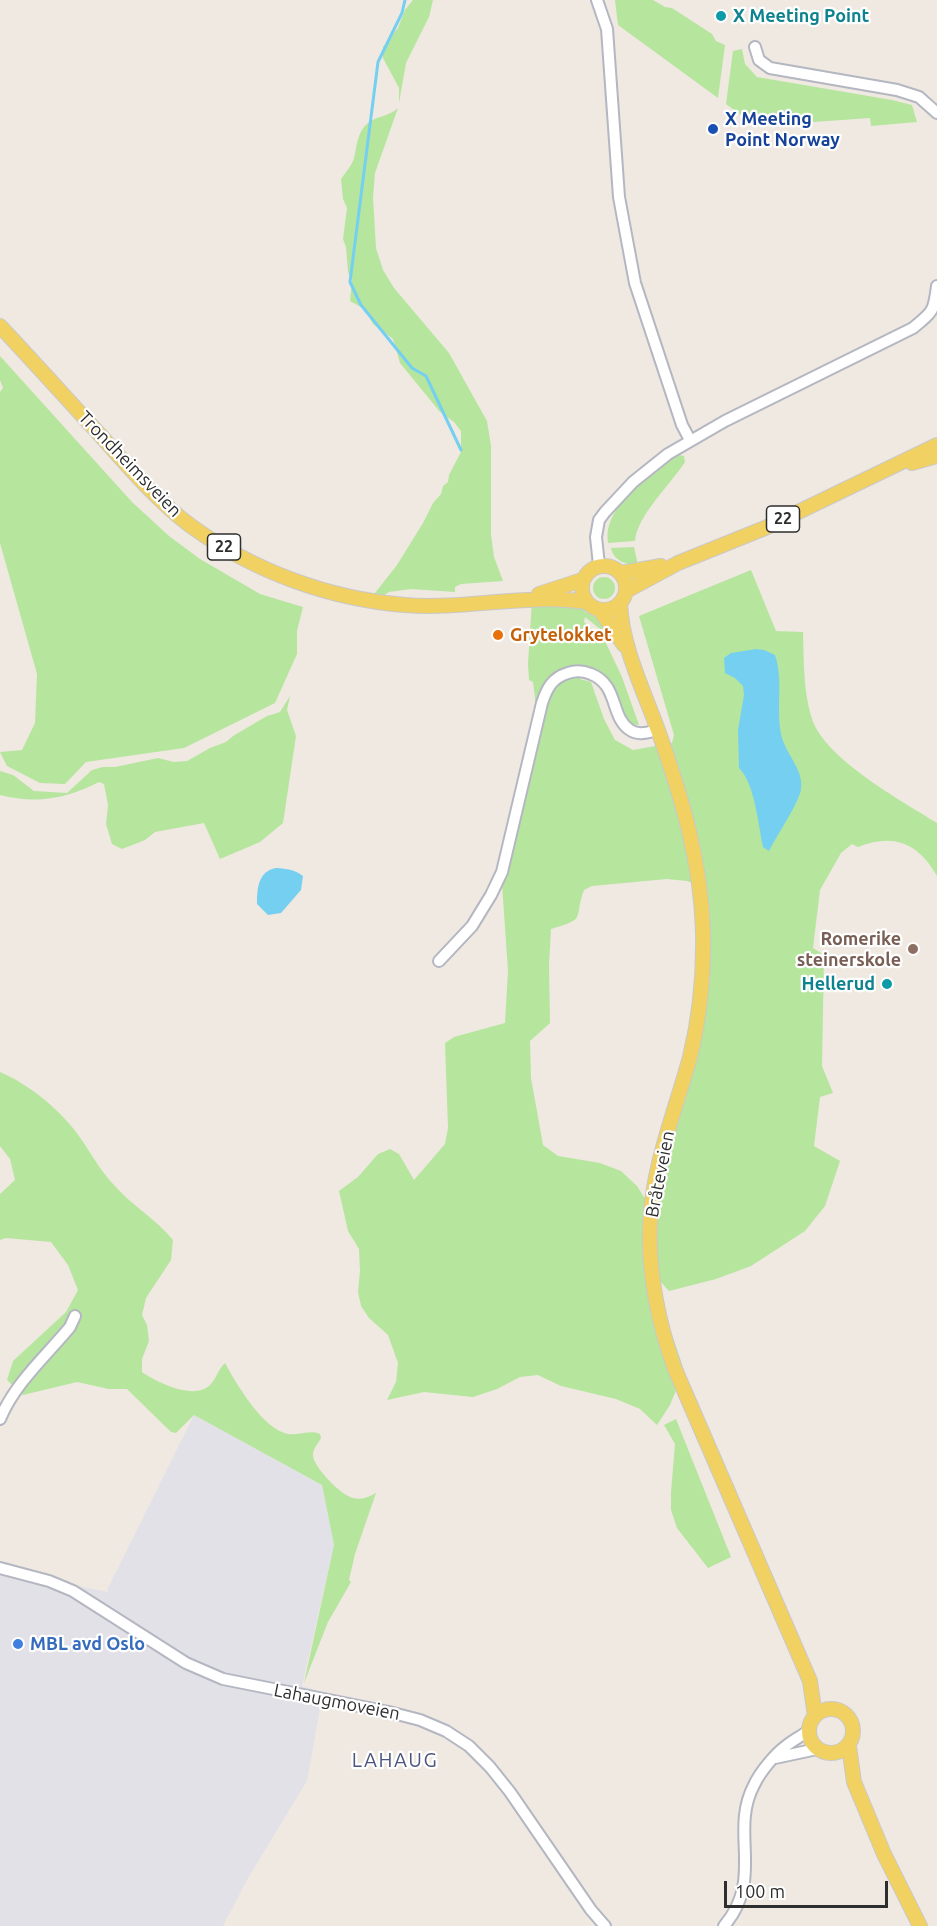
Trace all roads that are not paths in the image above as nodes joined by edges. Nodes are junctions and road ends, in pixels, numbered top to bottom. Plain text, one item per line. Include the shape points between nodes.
1 (597, 0) edge
2 (755, 47) dead end
3 (937, 112) edge
4 (937, 286) edge
5 (0, 326) edge
6 (690, 440) junction
7 (937, 445) edge
8 (937, 456) edge
9 (887, 470) junction
10 (678, 563) junction
11 (599, 565) junction
12 (621, 573) junction
13 (582, 580) junction
14 (623, 597) junction
15 (529, 598) junction
16 (586, 602) junction
17 (600, 610) junction
18 (629, 652) junction
19 (658, 730) junction
20 (439, 961) dead end
21 (75, 1316) dead end
22 (0, 1419) edge
23 (0, 1568) edge
24 (810, 1680) junction
25 (834, 1709) junction
26 (815, 1716) junction
27 (809, 1730) junction
28 (849, 1746) junction
29 (823, 1751) junction
30 (775, 1758) junction
31 (854, 1782) junction
32 (605, 1926) edge
33 (724, 1926) edge
34 (920, 1926) edge

1 - 6 street via 607,29 619,197 635,283
2 - 3 street via 759,60 771,68 897,90 919,97
4 - 6 street via 930,314 913,328
5 - 15 main road, Trondheimsveien / 22 via 162,500 205,535 251,562 316,588 386,603 445,606
6 - 11 street via 633,482 599,520
7 - 9 main road, 22
8 - 9 main road, 22
9 - 10 main road, 22
10 - 12 main road, 22
10 - 14 main road, 22
11 - 12 main road, 22
11 - 13 main road, 22
12 - 14 main road via 625,581
13 - 15 main road, Trondheimsveien / 22
13 - 16 main road
14 - 17 main road, 22 via 611,609
14 - 18 main road, Bråteveien
15 - 16 main road, Trondheimsveien / 22
16 - 17 main road, 22
17 - 18 main road, Bråteveien
18 - 19 main road, Bråteveien
19 - 20 street via 642,733 628,729 610,689 594,675 573,671 553,681 542,703 502,872 472,926
19 - 24 main road, Bråteveien via 693,845 701,898 703,953 697,1028 661,1157 652,1209 650,1253 654,1296 674,1367
21 - 22 street via 22,1382
23 - 32 street, Lahaugmoveien via 73,1591 172,1655 215,1676 405,1716 456,1737 495,1773
24 - 25 main road, Bråteveien
24 - 26 main road, Bråteveien
25 - 26 main road
25 - 28 main road via 850,1720 854,1733
26 - 27 main road
27 - 29 main road via 811,1740
27 - 30 street
28 - 29 main road via 840,1752
28 - 31 main road
29 - 30 street
29 - 31 main road
30 - 33 street via 759,1775 750,1794 745,1823 745,1883 738,1906
31 - 34 main road via 896,1881

